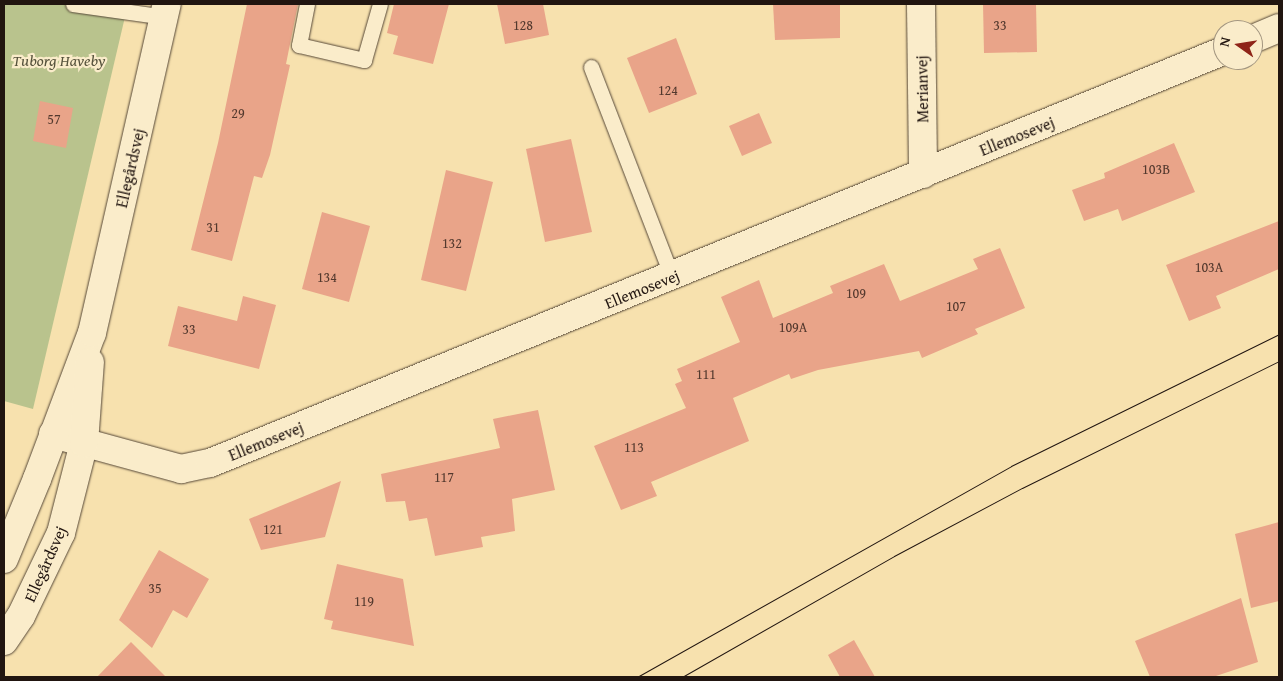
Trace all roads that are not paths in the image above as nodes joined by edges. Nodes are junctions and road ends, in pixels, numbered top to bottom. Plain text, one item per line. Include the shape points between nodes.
1 (73, 4) edge
2 (307, 4) edge
3 (380, 4) edge
4 (920, 4) edge
5 (166, 10) edge
6 (1279, 28) edge
7 (1263, 35) edge
8 (1213, 55) edge
9 (591, 67) dead end
10 (923, 174) junction
11 (672, 277) junction
12 (92, 333) junction
13 (53, 434) junction
14 (84, 443) junction
15 (4, 560) edge
16 (4, 641) edge

1 - 5 lane
2 - 3 lane via 299,45 364,60
4 - 10 street, Merianvej
5 - 12 street, Ellegårdsvej
6 - 7 street
8 - 10 street, Ellemosevej
9 - 11 lane
10 - 11 street, Ellemosevej
11 - 14 street, Ellemosevej via 210,463 181,470
12 - 13 street, Ellegårdsvej
12 - 14 street, Ellegårdsvej
13 - 14 street, Ellemosevej
13 - 15 street, Ellegårdsvej
14 - 16 street, Ellegårdsvej via 62,533 21,616

